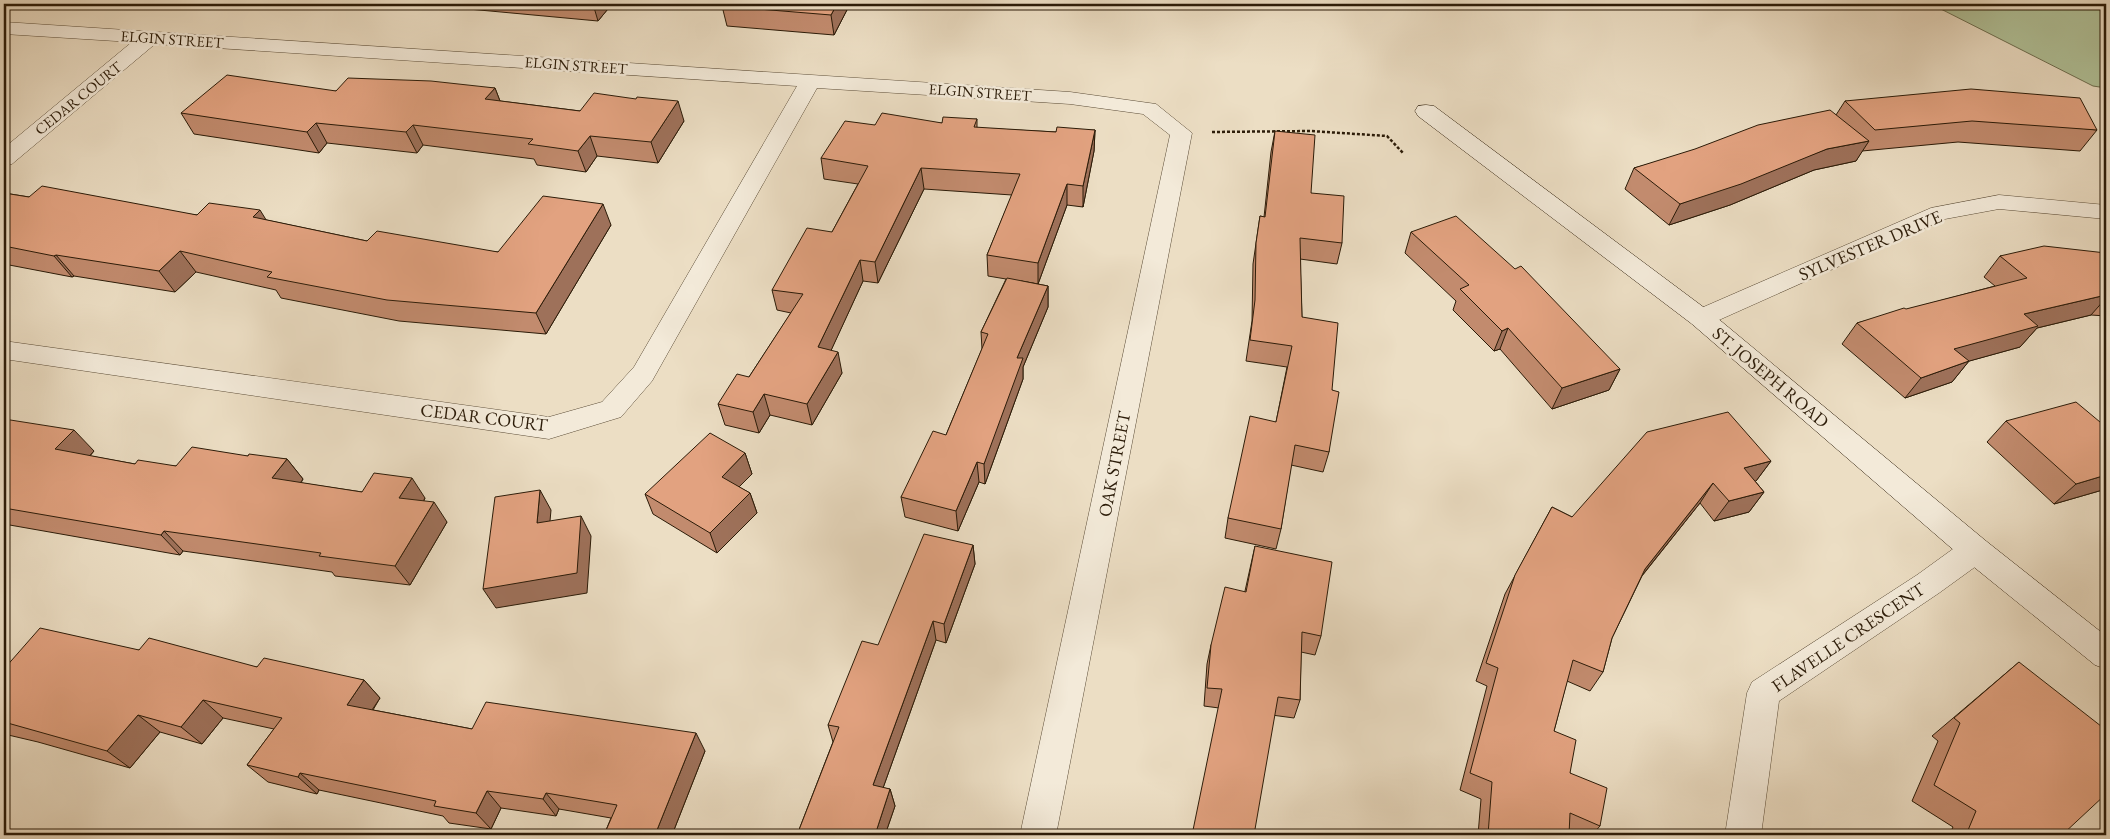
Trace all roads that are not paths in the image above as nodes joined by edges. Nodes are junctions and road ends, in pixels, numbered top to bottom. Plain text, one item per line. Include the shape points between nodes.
1 (4, 28) edge
2 (151, 38) junction
3 (810, 80) junction
4 (1426, 111) dead end
5 (1181, 133) joint
6 (4, 159) edge
7 (2106, 212) edge
8 (1700, 318) junction
9 (4, 350) edge
10 (1975, 550) junction
11 (2106, 655) edge
12 (1038, 835) edge
13 (1744, 835) edge

1 - 2 street, ELGIN STREET
2 - 3 street, ELGIN STREET
2 - 6 street, CEDAR COURT
3 - 5 street, ELGIN STREET via 1070,98 1148,108
3 - 9 street, CEDAR COURT via 643,374 611,410 549,428
4 - 8 street, ST. JOSEPH ROAD
5 - 12 street, OAK STREET
7 - 8 street, SYLVESTER DRIVE via 1999,202 1939,213
8 - 10 street, ST. JOSEPH ROAD
10 - 11 street, ST. JOSEPH ROAD
10 - 13 street, FLAVELLE CRESCENT via 1764,693

